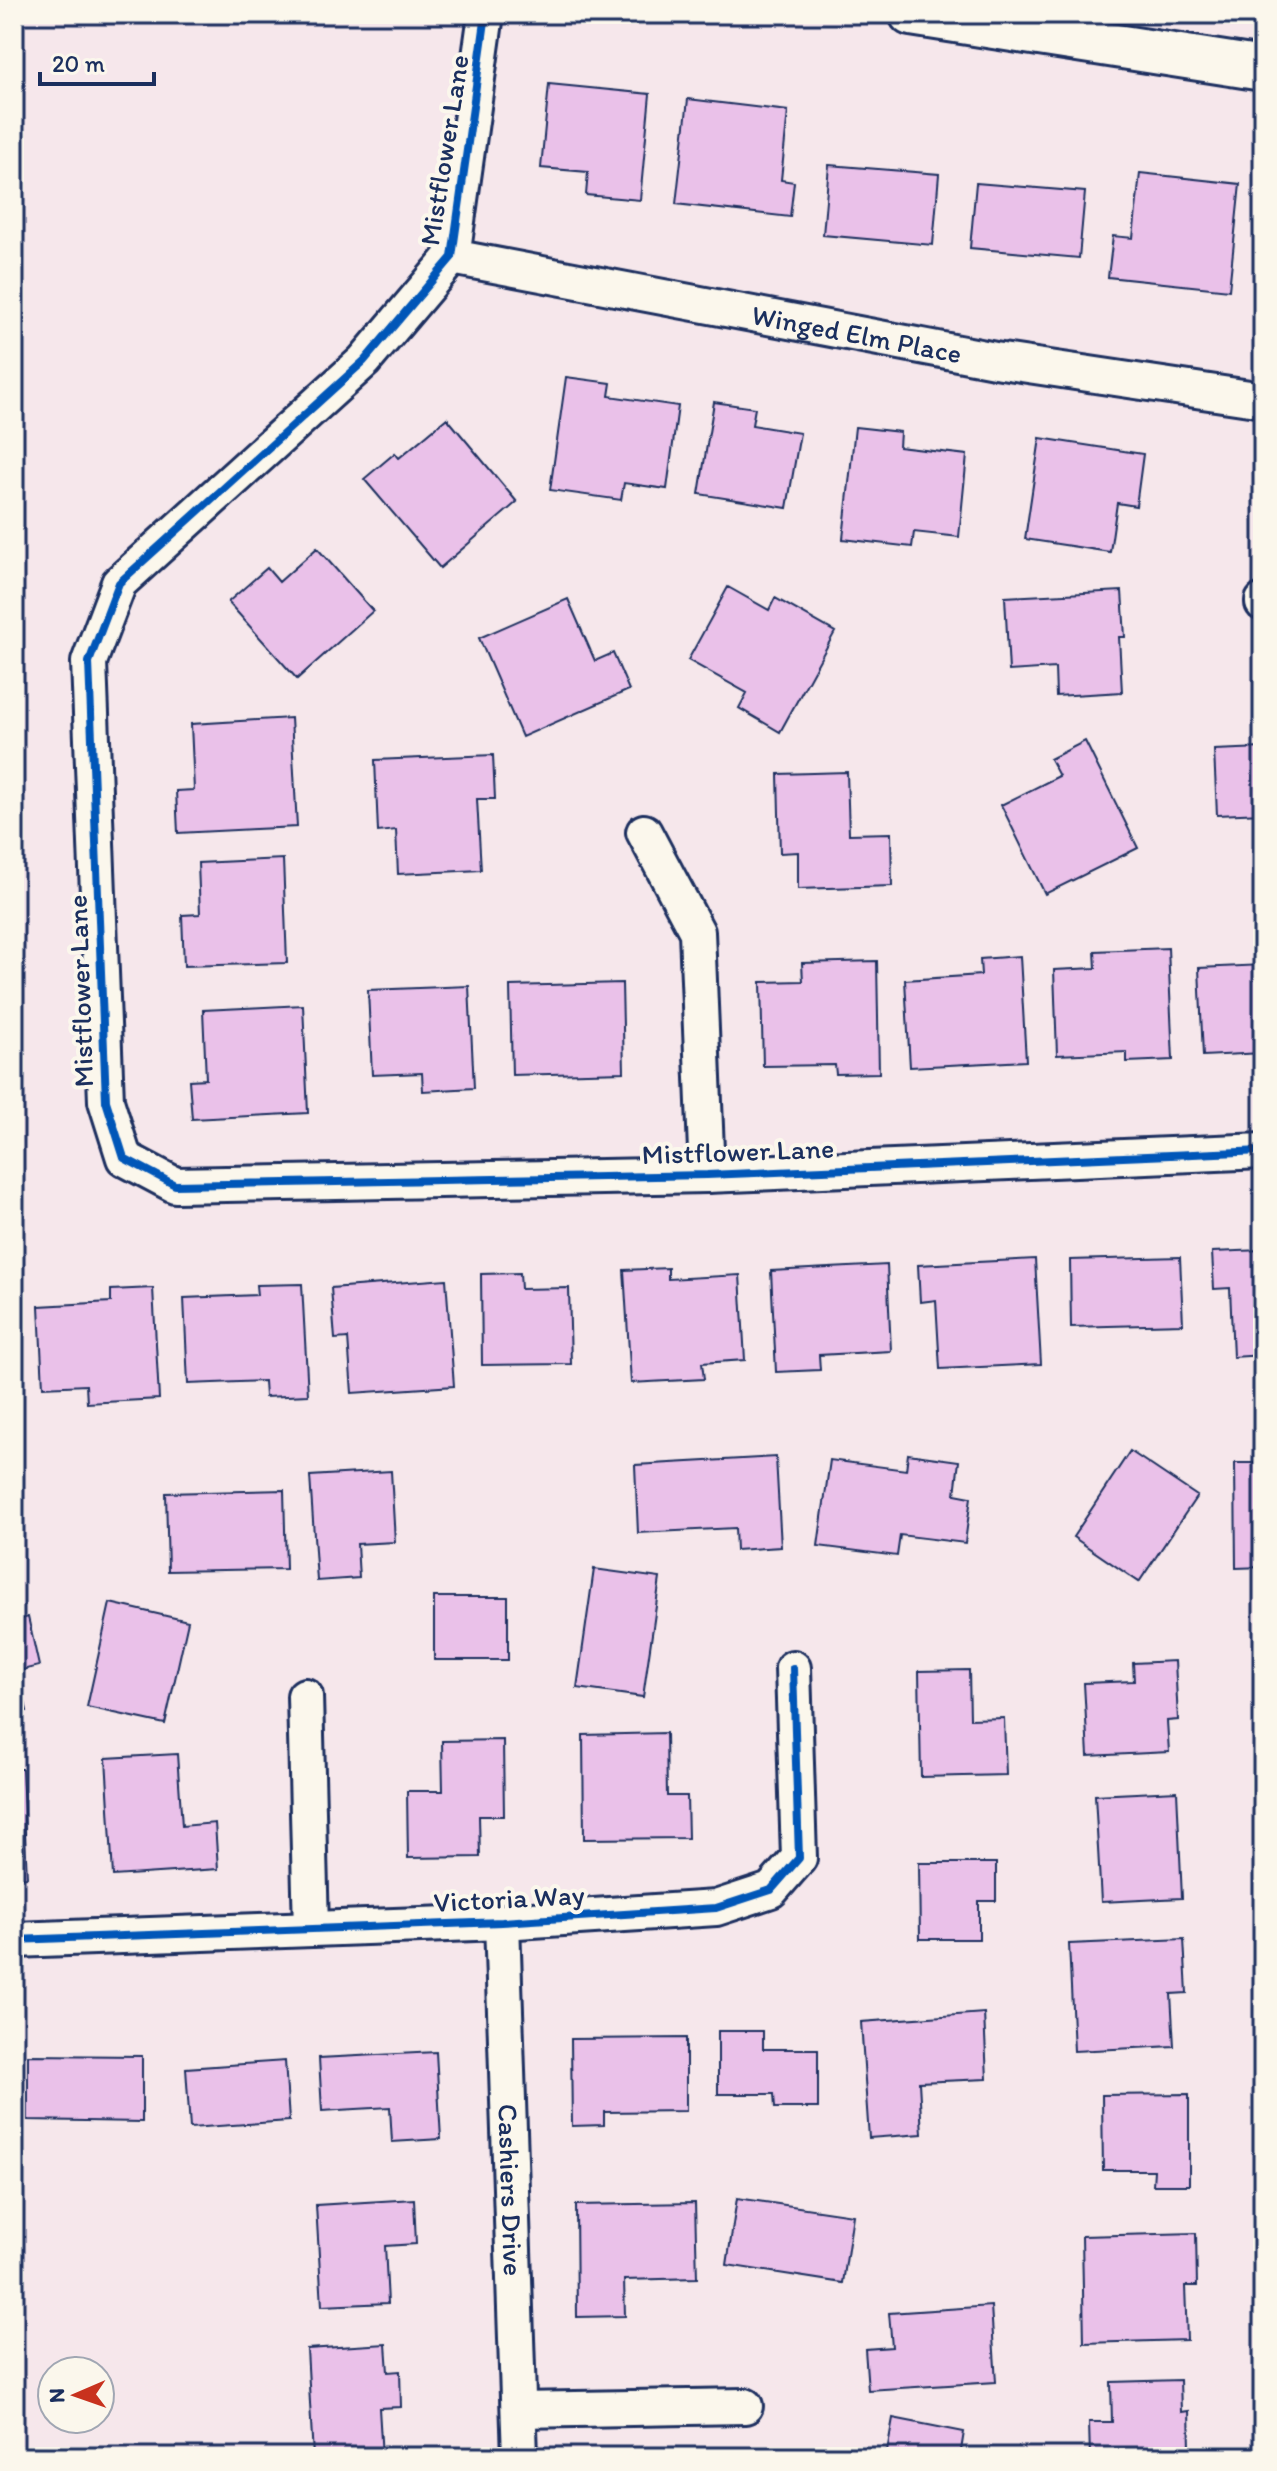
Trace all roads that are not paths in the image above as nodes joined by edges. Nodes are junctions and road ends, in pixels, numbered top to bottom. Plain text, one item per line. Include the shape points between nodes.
1 (486, 14) edge
2 (911, 14) edge
3 (1263, 69) edge
4 (452, 257) junction
5 (1263, 400) edge
6 (644, 832) dead end
7 (1263, 1151) edge
8 (707, 1175) junction
9 (793, 1668) dead end
10 (305, 1696) dead end
11 (502, 1922) junction
12 (311, 1929) junction
13 (14, 1940) edge
14 (745, 2406) dead end
15 (519, 2410) junction
16 (520, 2457) edge

1 - 4 street, Mistflower Lane
2 - 3 street
4 - 5 street, Winged Elm Place via 995,360
4 - 8 street, Mistflower Lane via 364,361 119,583 89,662 106,1101 124,1158 175,1185
6 - 8 street via 697,932
7 - 8 street, Mistflower Lane
9 - 11 street, Victoria Way via 799,1858 771,1890 716,1908
10 - 12 street
11 - 12 street, Victoria Way
11 - 15 street, Cashiers Drive
12 - 13 street, Victoria Way
14 - 15 street
15 - 16 street, Cashiers Drive

